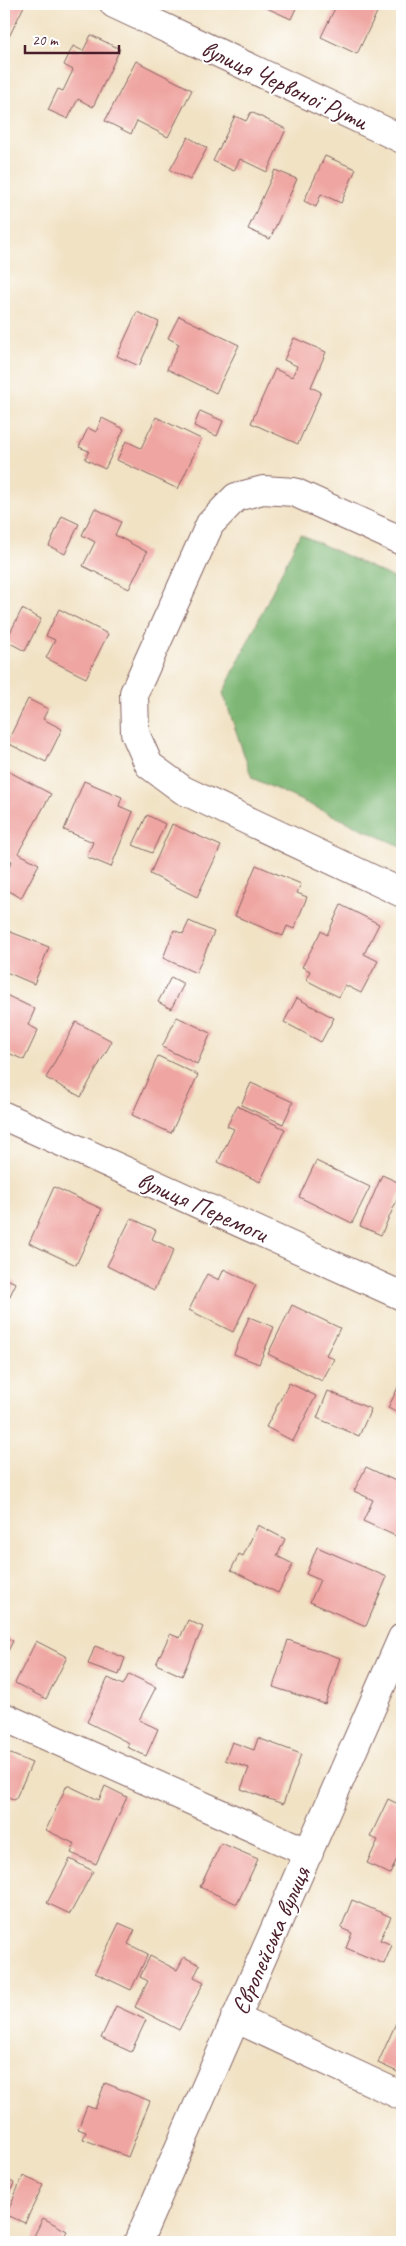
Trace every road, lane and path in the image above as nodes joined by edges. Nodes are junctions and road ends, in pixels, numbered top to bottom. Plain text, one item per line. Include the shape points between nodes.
1 (114, 4) edge
2 (402, 139) edge
3 (402, 540) edge
4 (402, 893) edge
5 (6, 1125) edge
6 (402, 1296) edge
7 (402, 1638) edge
8 (394, 1683) edge
9 (4, 1716) edge
10 (309, 1853) junction
11 (235, 2018) junction
12 (402, 2096) edge
13 (138, 2242) edge

1 - 2 street, вулиця Червоної Рути
3 - 4 street via 294,492 263,490 236,497 210,524 134,693 135,733 149,764 183,790
5 - 6 street, вулиця Перемоги
7 - 8 street, Європейська вулиця
8 - 10 street, Європейська вулиця
9 - 10 street
10 - 11 street, Європейська вулиця
11 - 12 street
11 - 13 street, Європейська вулиця

